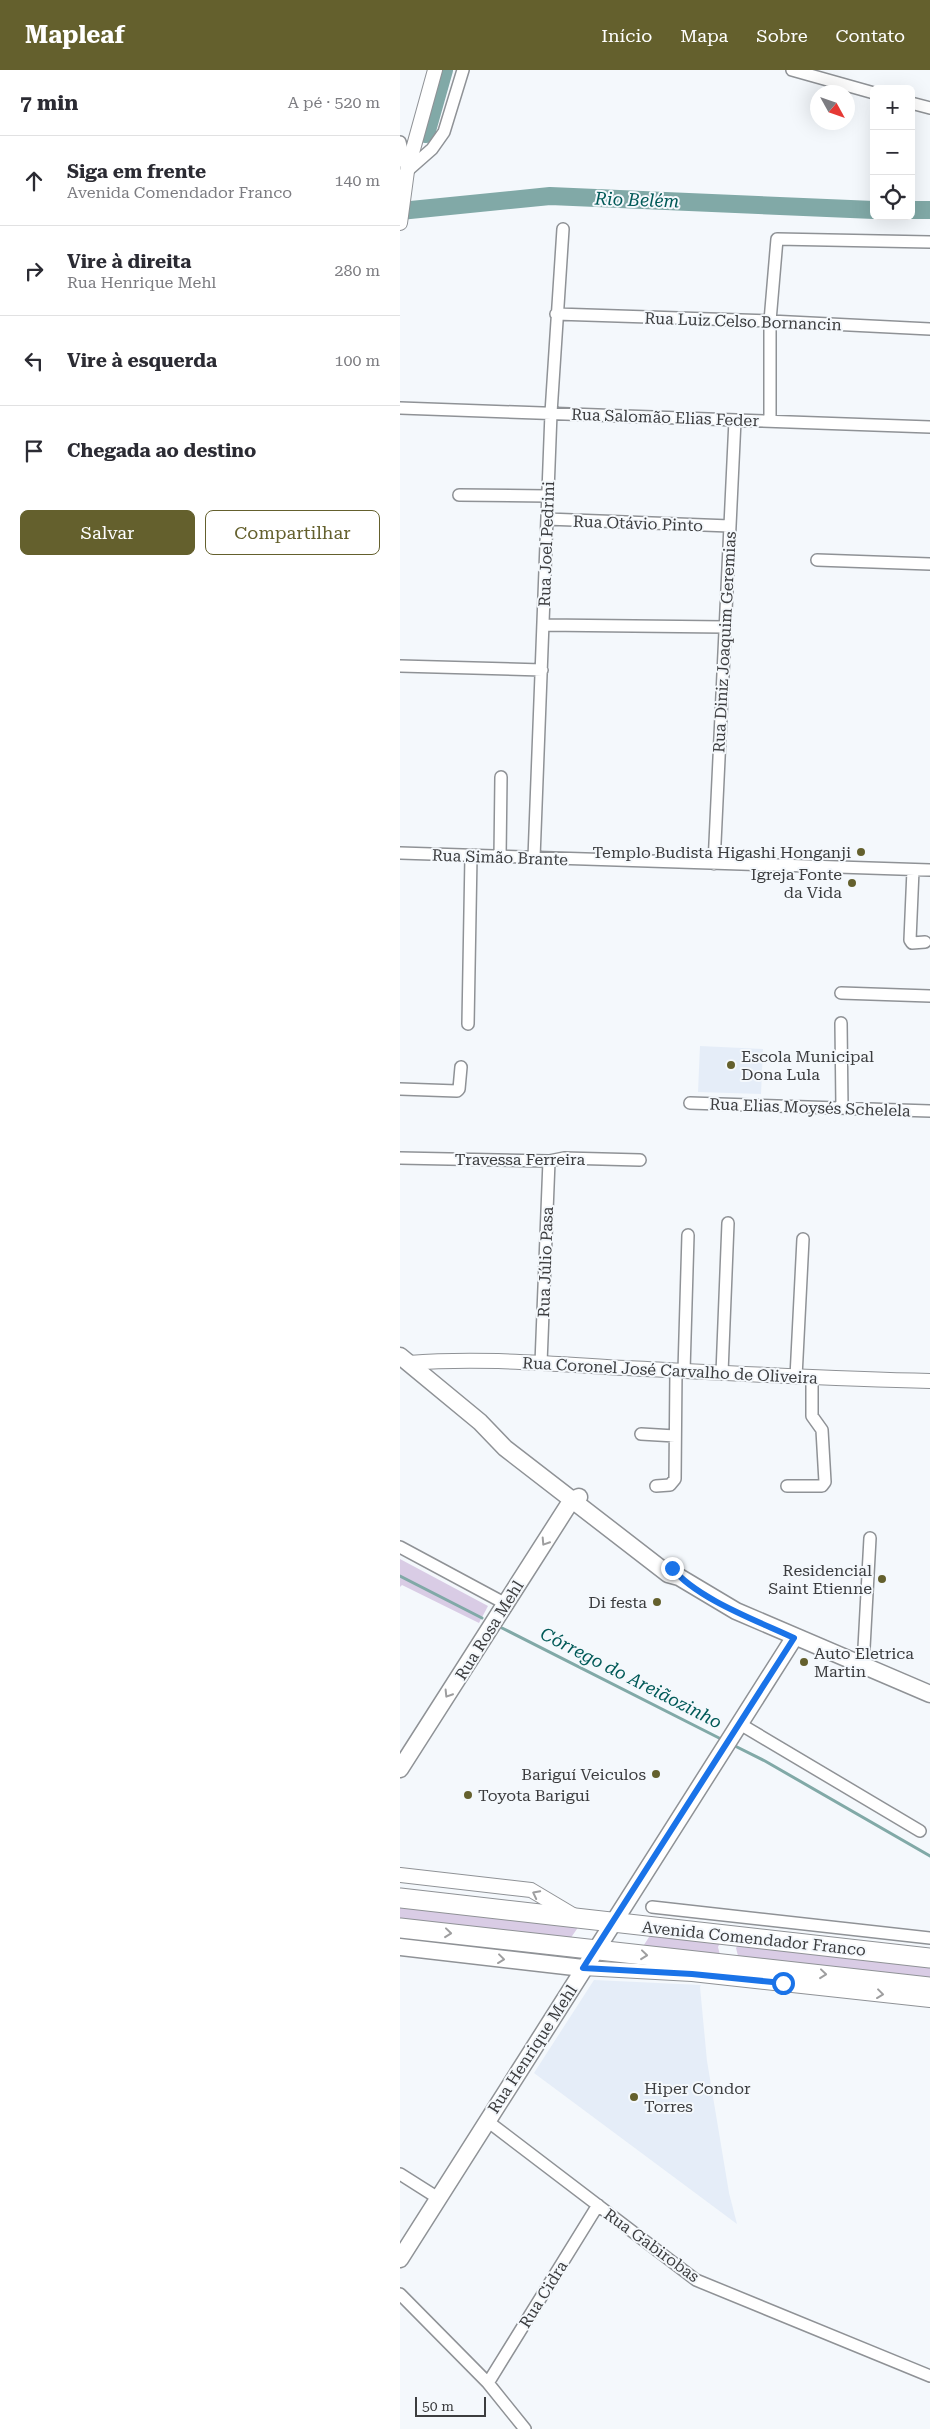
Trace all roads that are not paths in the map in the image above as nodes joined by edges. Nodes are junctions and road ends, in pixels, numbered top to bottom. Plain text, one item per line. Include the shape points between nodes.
1 (435, 70) edge
2 (463, 70) edge
3 (792, 70) edge
4 (870, 91) edge
5 (915, 104) edge
6 (930, 108) edge
7 (400, 142) edge
8 (407, 171) junction
9 (403, 189) edge
10 (400, 223) edge
11 (563, 229) dead end
12 (930, 242) edge
13 (556, 314) junction
14 (770, 321) junction
15 (930, 329) edge
16 (400, 408) edge
17 (551, 413) junction
18 (735, 420) junction
19 (770, 421) junction
20 (930, 427) edge
21 (459, 495) dead end
22 (548, 496) junction
23 (547, 519) junction
24 (730, 526) junction
25 (817, 560) dead end
26 (930, 564) edge
27 (543, 625) junction
28 (725, 627) junction
29 (400, 666) edge
30 (542, 670) junction
31 (501, 777) dead end
32 (400, 853) edge
33 (471, 856) junction
34 (500, 857) junction
35 (534, 858) junction
36 (714, 864) junction
37 (913, 870) junction
38 (930, 870) edge
39 (925, 942) dead end
40 (841, 993) dead end
41 (930, 996) edge
42 (841, 1023) dead end
43 (468, 1024) dead end
44 (461, 1067) dead end
45 (400, 1089) edge
46 (690, 1103) dead end
47 (842, 1108) junction
48 (930, 1110) edge
49 (400, 1158) edge
50 (640, 1160) dead end
51 (549, 1161) junction
52 (728, 1223) dead end
53 (688, 1235) dead end
54 (803, 1239) dead end
55 (405, 1360) edge
56 (541, 1363) junction
57 (680, 1371) junction
58 (722, 1373) junction
59 (796, 1376) junction
60 (812, 1377) junction
61 (930, 1381) edge
62 (641, 1434) dead end
63 (676, 1436) junction
64 (656, 1486) dead end
65 (787, 1486) dead end
66 (576, 1498) junction
67 (870, 1538) dead end
68 (400, 1547) edge
69 (506, 1604) junction
70 (794, 1638) junction
71 (863, 1666) junction
72 (930, 1694) edge
73 (732, 1736) junction
74 (400, 1770) edge
75 (920, 1831) dead end
76 (400, 1874) edge
77 (400, 1898) edge
78 (652, 1907) dead end
79 (578, 1918) junction
80 (613, 1922) junction
81 (400, 1928) edge
82 (740, 1936) junction
83 (930, 1938) edge
84 (400, 1948) edge
85 (595, 1950) junction
86 (930, 1958) edge
87 (730, 1964) junction
88 (583, 1968) junction
89 (930, 1987) edge
90 (930, 2000) edge
91 (486, 2120) junction
92 (400, 2174) edge
93 (438, 2198) junction
94 (598, 2206) junction
95 (400, 2260) edge
96 (400, 2294) edge
97 (924, 2374) edge
98 (488, 2383) junction
99 (525, 2429) edge

1 - 8 street
2 - 8 street via 444,132 432,149
3 - 4 street
5 - 6 street
7 - 8 street
8 - 9 street
9 - 10 street
11 - 13 street, Rua Joel Pedrini
12 - 14 street via 777,240
13 - 14 street, Rua Luiz Celso Bornancin
13 - 17 street, Rua Joel Pedrini
14 - 15 street, Rua Luiz Celso Bornancin
14 - 19 street
16 - 17 street, Rua Salomão Elias Feder
17 - 18 street, Rua Salomão Elias Feder
17 - 22 street, Rua Joel Pedrini
18 - 19 street, Rua Salomão Elias Feder
18 - 24 street, Rua Diniz Joaquim Geremias
19 - 20 street, Rua Salomão Elias Feder
21 - 22 street
22 - 23 street, Rua Joel Pedrini
23 - 24 street, Rua Otávio Pinto
23 - 27 street, Rua Joel Pedrini
24 - 28 street, Rua Diniz Joaquim Geremias
25 - 26 street
27 - 28 street
27 - 30 street, Rua Joel Pedrini
28 - 36 street, Rua Diniz Joaquim Geremias
29 - 30 street
30 - 35 street, Rua Joel Pedrini
31 - 34 street
32 - 33 street, Rua Simão Brante
33 - 34 street, Rua Simão Brante
33 - 43 street
34 - 35 street, Rua Simão Brante
35 - 36 street, Rua Simão Brante
36 - 37 street, Rua Simão Brante
37 - 38 street, Rua Simão Brante
37 - 39 street via 910,940 912,943
40 - 41 street
42 - 47 street
44 - 45 street via 457,1091
46 - 47 street, Rua Elias Moysés Schelela
47 - 48 street, Rua Elias Moysés Schelela
49 - 51 street, Travessa Ferreira
50 - 51 street, Travessa Ferreira via 564,1158
51 - 56 street, Rua Júlio Pasa
52 - 58 street
53 - 57 street
54 - 59 street
55 - 56 street, Rua Coronel José Carvalho de Oliveira
55 - 66 main road via 480,1422 505,1448
56 - 57 street, Rua Coronel José Carvalho de Oliveira
57 - 58 street, Rua Coronel José Carvalho de Oliveira
57 - 63 street
58 - 59 street, Rua Coronel José Carvalho de Oliveira
59 - 60 street, Rua Coronel José Carvalho de Oliveira
60 - 61 street, Rua Coronel José Carvalho de Oliveira
60 - 65 street via 812,1416 822,1430 825,1482 822,1486
62 - 63 street
63 - 64 street via 674,1482
66 -> 69 main road, Rua Rosa Mehl
66 - 70 main road via 668,1574
67 - 71 street
68 - 69 street
69 -> 74 main road, Rua Rosa Mehl
70 - 71 main road
70 - 73 main road, Rua Henrique Mehl
71 - 72 main road
73 - 75 street
73 - 80 main road, Rua Henrique Mehl
79 -> 76 street, Avenida Comendador Franco via 531,1890
77 - 79 highway, Avenida Comendador Franco
78 - 83 street, Avenida Comendador Franco
79 - 80 highway, Avenida Comendador Franco
80 - 82 highway, Avenida Comendador Franco
80 - 85 main road, Rua Henrique Mehl
81 -> 85 highway, Avenida Comendador Franco
82 - 86 highway, Avenida Comendador Franco
82 - 87 highway via 732,1937 727,1946
84 -> 88 main road
85 -> 87 highway, Avenida Comendador Franco
85 - 88 main road, Rua Henrique Mehl
87 -> 89 highway, Avenida Comendador Franco
88 -> 90 street via 692,1974
88 - 91 main road, Rua Henrique Mehl
91 - 93 main road, Rua Henrique Mehl
91 - 94 street, Rua Gabirobas
92 - 93 street
93 - 95 main road, Rua Henrique Mehl
94 - 97 street, Rua Gabirobas via 696,2280
94 - 98 street, Rua Cidra
96 - 98 street
98 - 99 street

